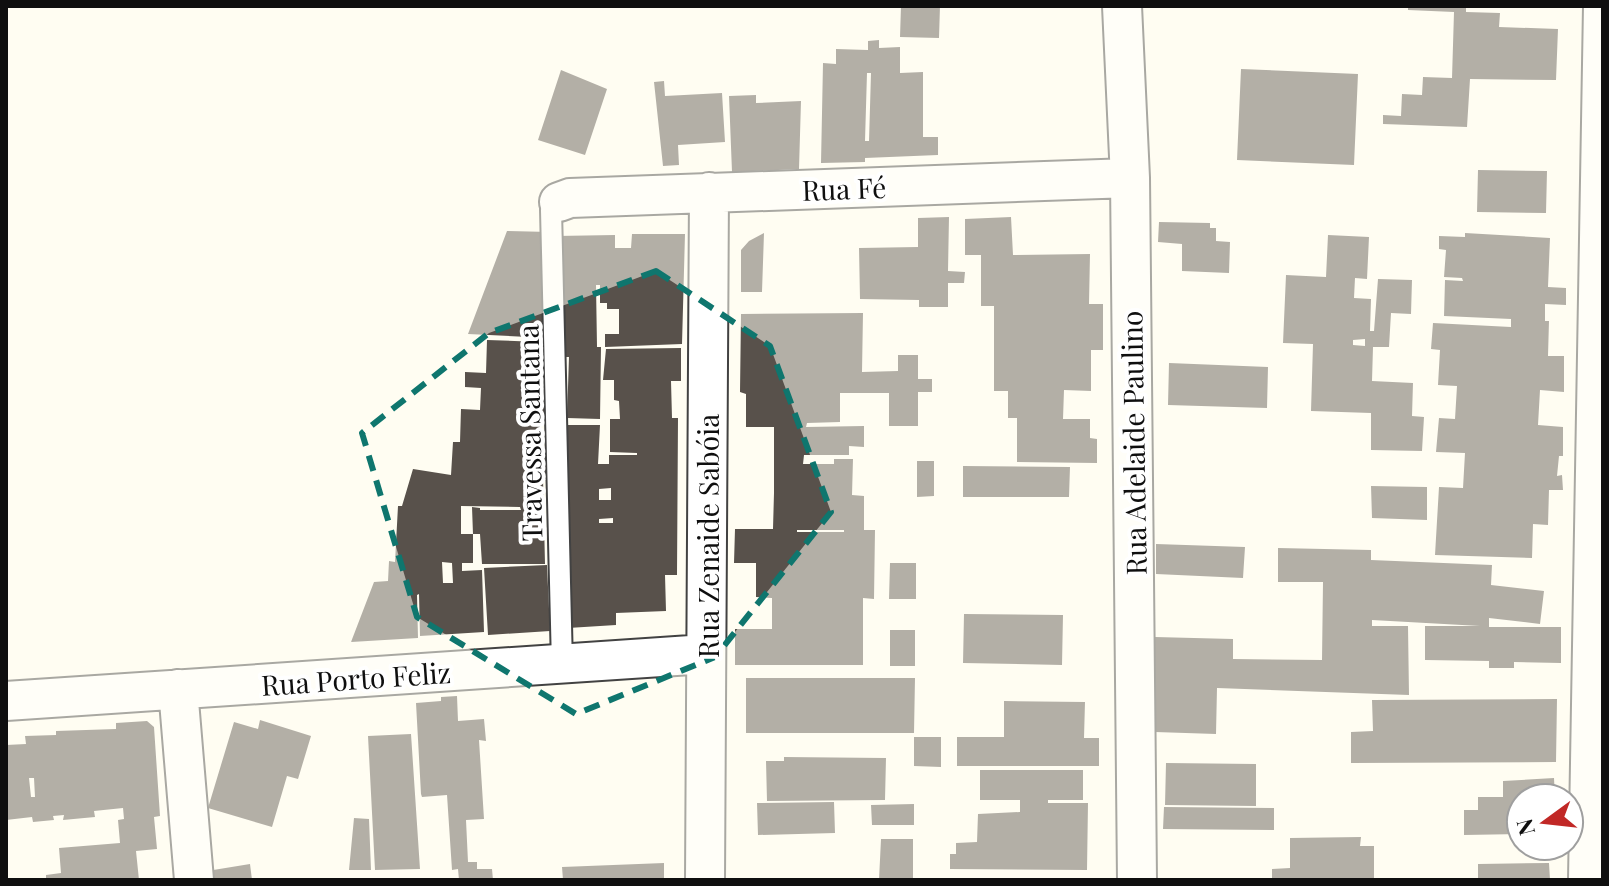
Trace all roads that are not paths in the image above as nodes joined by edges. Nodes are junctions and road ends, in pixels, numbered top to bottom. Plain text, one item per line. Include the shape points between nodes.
1 (1122, 6) edge
2 (1603, 6) edge
3 (1130, 178) junction
4 (709, 192) junction
5 (559, 202) joint
6 (706, 654) junction
7 (562, 665) junction
8 (178, 689) junction
9 (6, 701) edge
10 (194, 880) edge
11 (705, 880) edge
12 (1137, 880) edge
13 (1588, 880) edge

1 - 3 street, Rua Adelaide Paulino
2 - 13 street
3 - 4 street, Rua Fé
3 - 12 street, Rua Adelaide Paulino
4 - 5 street, Rua Fé
4 - 6 street, Rua Zenaide Sabóia
5 - 7 lane, Travessa Santana via 551,210
6 - 7 street, Rua Porto Feliz
6 - 11 street, Rua Zenaide Sabóia
7 - 8 street, Rua Porto Feliz
8 - 9 street, Rua Porto Feliz
8 - 10 street

